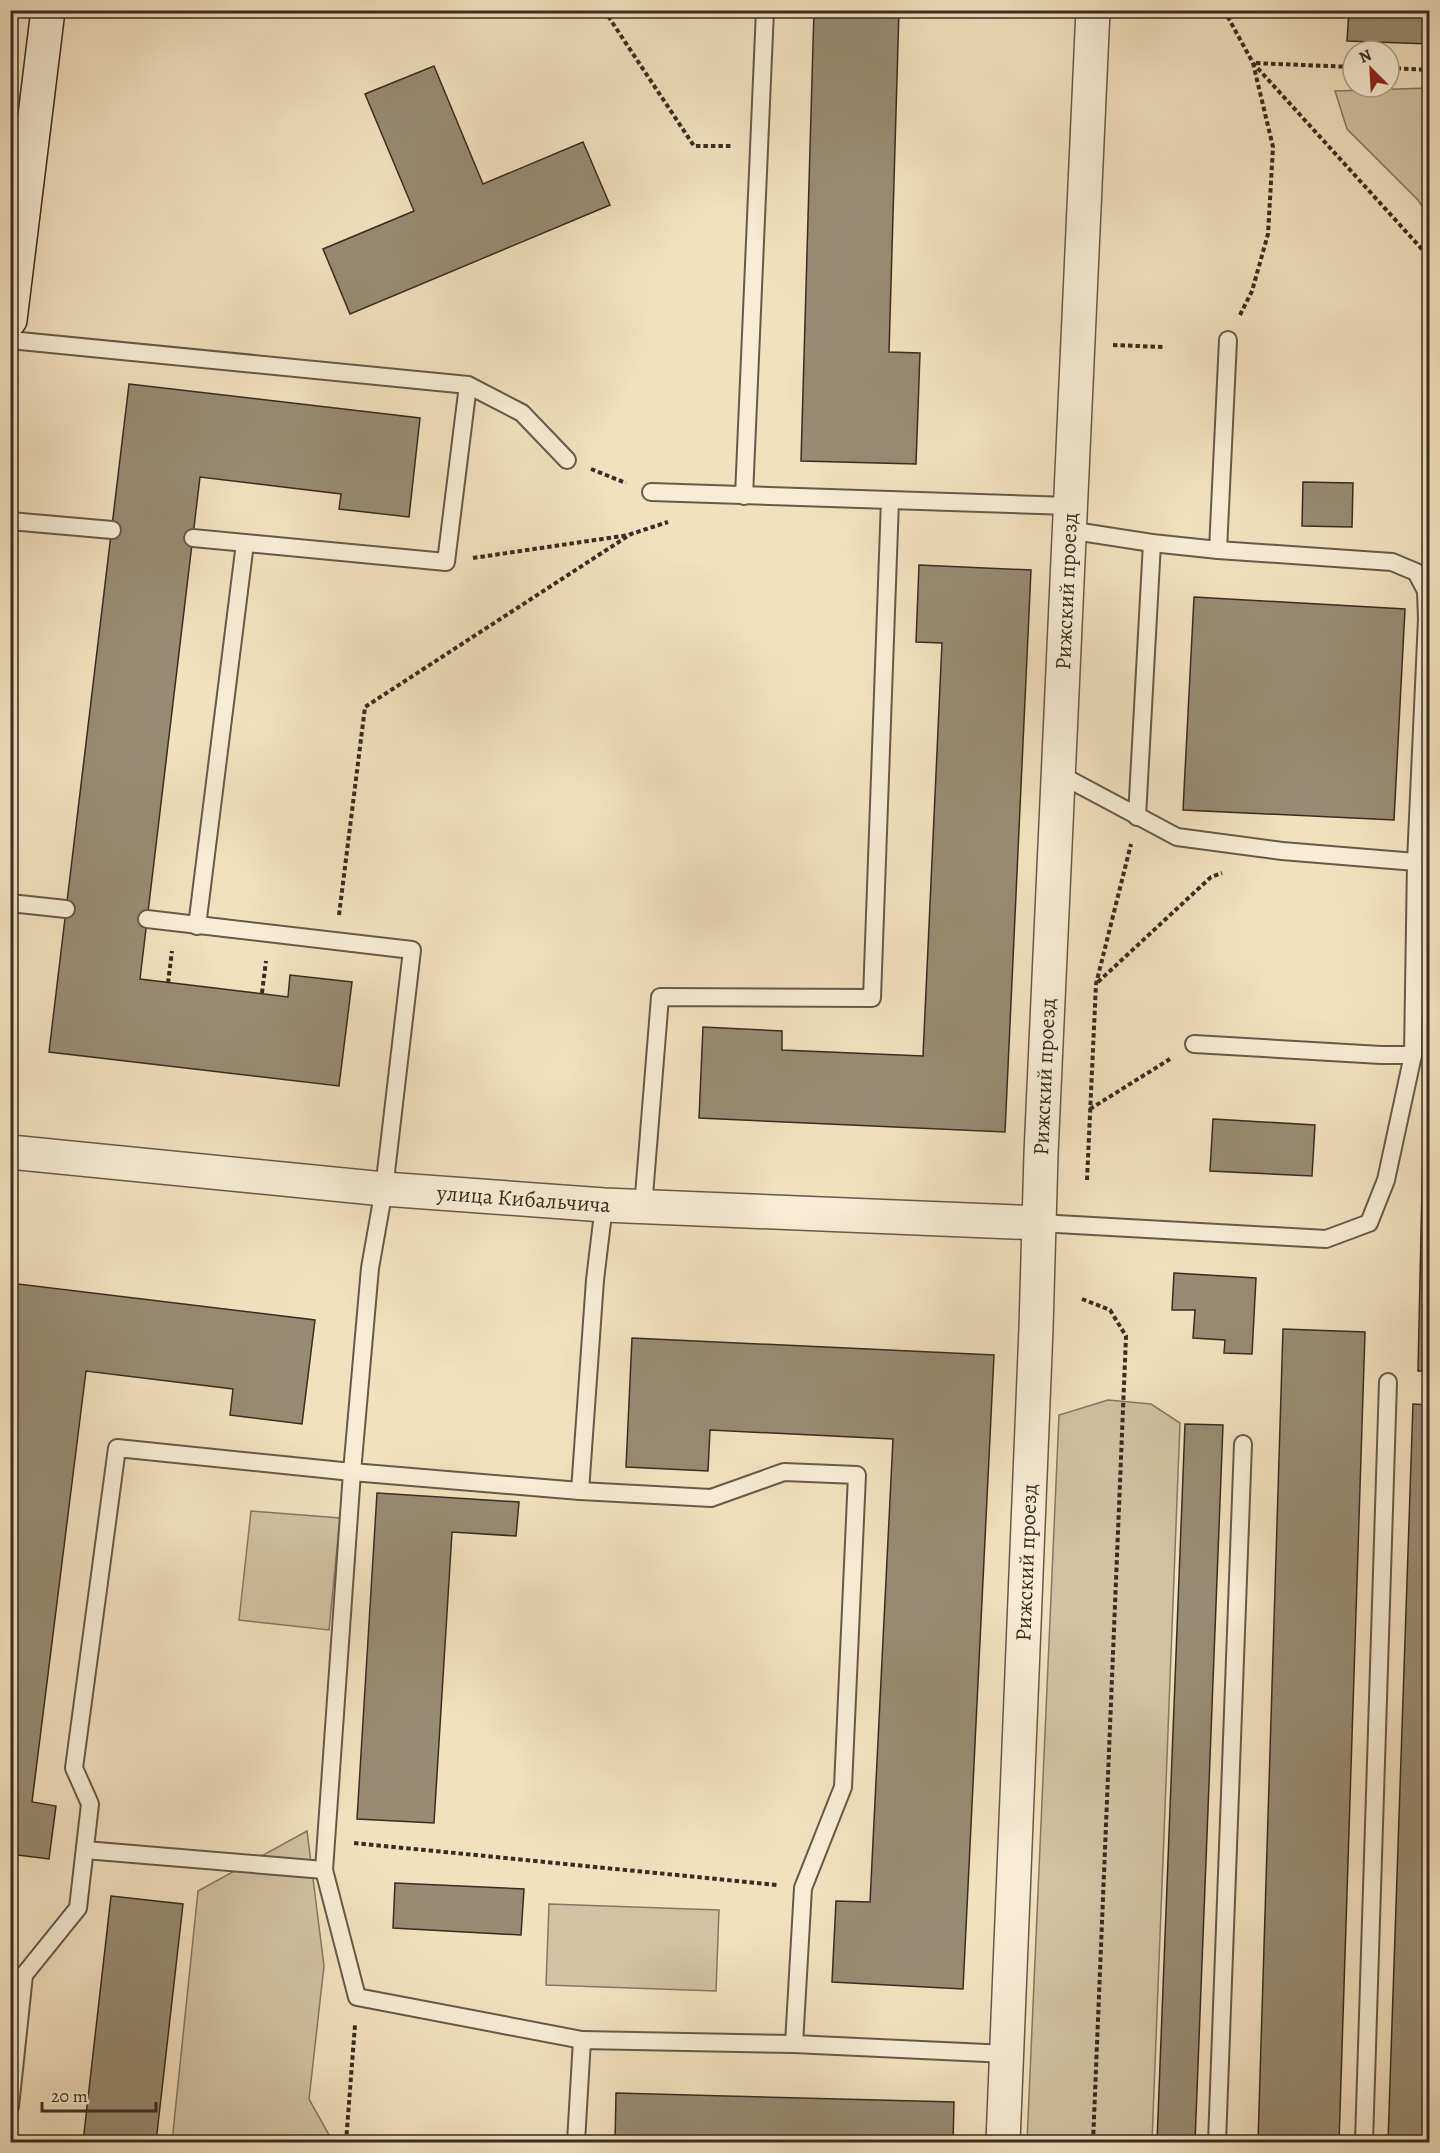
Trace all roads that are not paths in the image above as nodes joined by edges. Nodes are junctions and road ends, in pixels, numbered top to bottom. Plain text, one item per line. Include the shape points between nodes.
1 (48, 10) edge
2 (765, 10) edge
3 (1093, 10) edge
4 (10, 320) edge
5 (10, 340) edge
6 (1228, 340) road end
7 (468, 385) junction
8 (567, 460) road end
9 (651, 492) road end
10 (744, 495) junction
11 (890, 500) junction
12 (1069, 518) junction
13 (10, 521) edge
14 (112, 530) dead end
15 (193, 538) dead end
16 (245, 543) junction
17 (1152, 543) junction
18 (1218, 550) junction
19 (1059, 774) junction
20 (1137, 818) junction
21 (1416, 862) junction
22 (10, 903) edge
23 (66, 909) dead end
24 (147, 919) dead end
25 (197, 926) junction
26 (1194, 1044) road end
27 (1413, 1055) junction
28 (10, 1152) edge
29 (384, 1189) junction
30 (604, 1205) junction
31 (643, 1208) junction
32 (1039, 1223) junction
33 (1388, 1382) dead end
34 (1243, 1444) dead end
35 (352, 1472) junction
36 (580, 1491) junction
37 (85, 1850) junction
38 (324, 1870) junction
39 (17, 1974) edge
40 (582, 2040) junction
41 (794, 2044) junction
42 (1007, 2054) junction
43 (10, 2107) edge
44 (576, 2142) edge
45 (1003, 2142) edge
46 (1217, 2142) edge
47 (1364, 2142) edge

1 - 4 street
2 - 10 lane
3 - 12 street, Рижский проезд
5 - 7 lane
6 - 18 lane
7 - 8 lane via 522,413
7 - 16 lane via 446,561
9 - 10 lane
10 - 11 lane
11 - 12 lane
11 - 31 lane via 872,999 660,997
12 - 17 lane
12 - 19 street, Рижский проезд
13 - 14 lane
15 - 16 lane
16 - 25 lane
17 - 18 lane
17 - 20 lane
18 - 21 lane via 1392,562 1416,572 1426,591 1427,619
19 - 20 lane
19 - 32 street, Рижский проезд
20 - 21 lane via 1177,837 1282,851
21 - 27 lane
22 - 23 lane
24 - 25 lane
25 - 29 lane via 412,950
26 - 27 lane
27 - 32 lane via 1386,1180 1369,1223 1326,1239
28 - 29 street, улица Кибальчича
29 - 30 street, улица Кибальчича
29 - 35 lane via 370,1268
30 - 31 street, улица Кибальчича
30 - 36 lane
31 - 32 street, улица Кибальчича
32 - 42 street, Рижский проезд
33 - 47 lane
34 - 46 lane
35 - 36 lane
35 - 37 lane via 117,1448 74,1768 90,1804
35 - 38 lane
36 - 41 lane via 711,1498 784,1472 857,1475 843,1788 803,1888
37 - 38 lane
37 - 39 lane via 78,1908
38 - 40 lane via 357,1997
39 - 43 lane
40 - 41 lane
40 - 44 lane
41 - 42 lane
42 - 45 street, Рижский проезд

